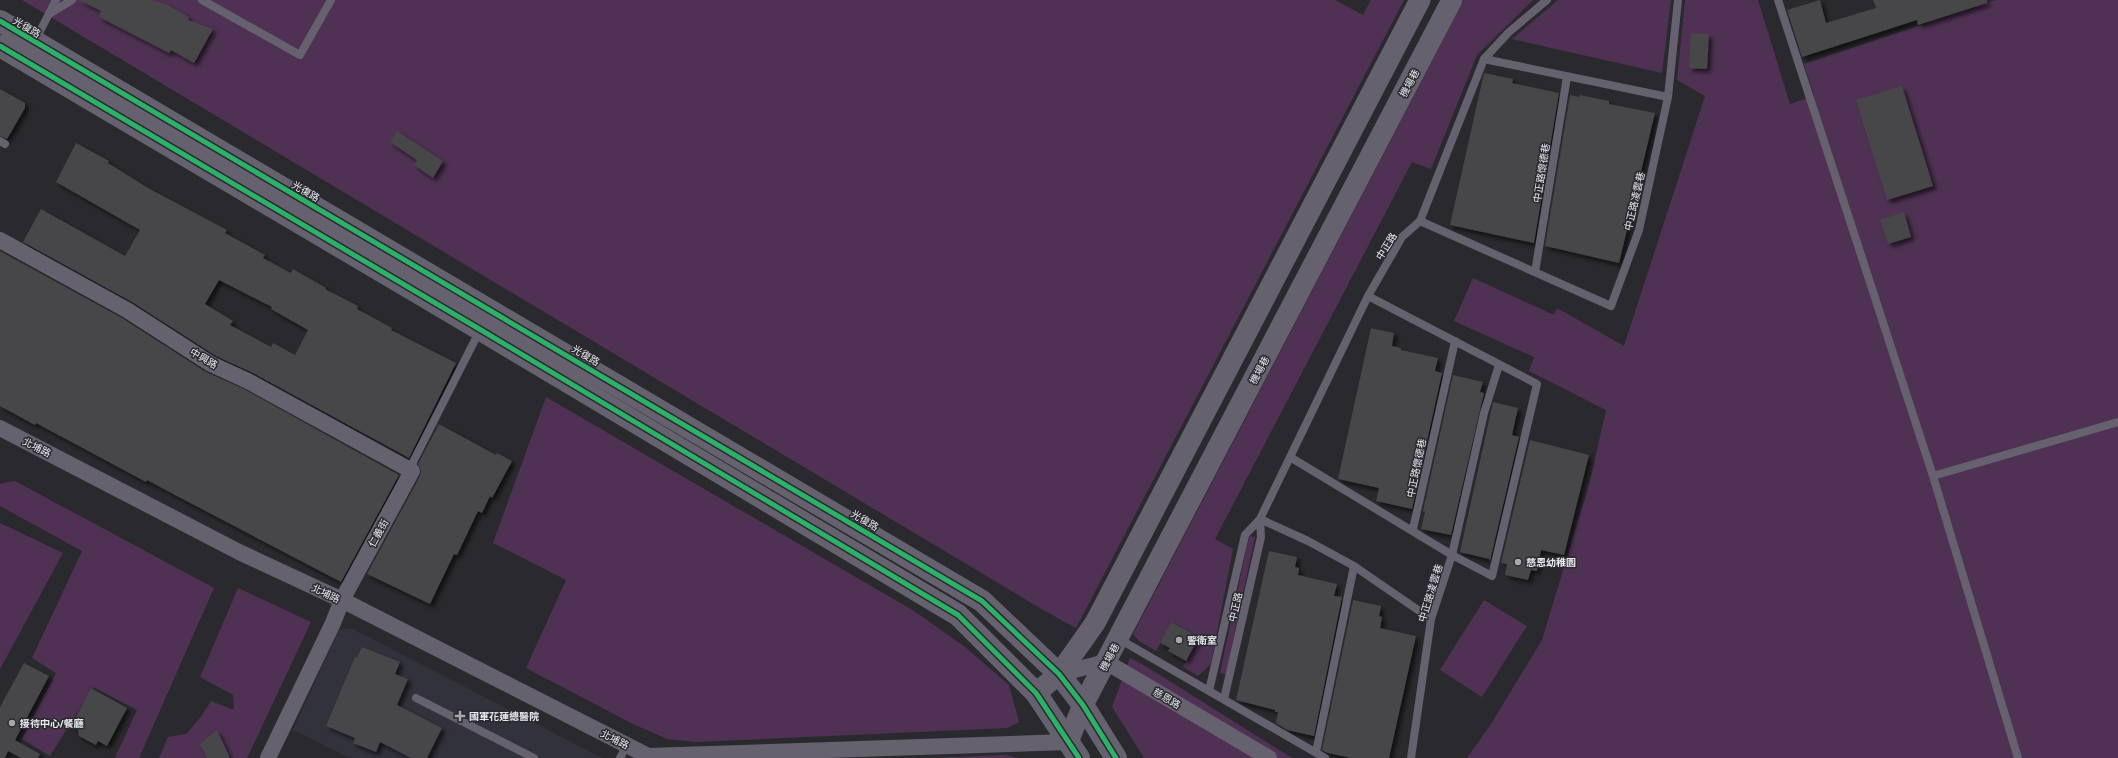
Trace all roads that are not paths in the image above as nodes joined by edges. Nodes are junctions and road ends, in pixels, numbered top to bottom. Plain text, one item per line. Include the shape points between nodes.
1 (56, 0) edge
2 (72, 0) edge
3 (202, 0) edge
4 (331, 0) edge
5 (1420, 0) edge
6 (1452, 0) edge
7 (1548, 0) edge
8 (1678, 0) edge
9 (1778, 0) edge
10 (49, 14) junction
11 (0, 21) edge
12 (0, 46) edge
13 (29, 51) junction
14 (1484, 59) junction
15 (1567, 77) junction
16 (1668, 97) junction
17 (1420, 221) junction
18 (0, 240) edge
19 (1535, 272) junction
20 (1368, 296) junction
21 (486, 320) junction
22 (1455, 341) junction
23 (1499, 365) junction
24 (2118, 422) edge
25 (0, 428) edge
26 (1290, 457) junction
27 (412, 471) junction
28 (1933, 476) junction
29 (1260, 519) junction
30 (1413, 530) junction
31 (1139, 539) junction
32 (1165, 552) junction
33 (1452, 555) junction
34 (1354, 566) junction
35 (342, 600) junction
36 (1431, 618) junction
37 (1119, 639) junction
38 (1106, 662) junction
39 (1059, 674) junction
40 (1209, 691) junction
41 (1036, 693) junction
42 (416, 698) dead end
43 (1224, 699) junction
44 (1083, 705) junction
45 (1074, 750) edge
46 (623, 751) edge
47 (1316, 752) junction
48 (650, 757) edge
49 (268, 758) edge
50 (534, 758) edge
51 (1116, 758) edge
52 (1269, 758) edge
53 (1325, 758) edge
54 (1411, 758) edge
55 (2018, 758) edge

1 - 10 lane
2 - 10 lane
3 - 4 lane via 300,55
5 - 31 street
6 - 32 street, 機場巷
7 - 14 lane, 中正路 via 1509,32
8 - 16 lane, 中正路凌雲巷
9 - 28 lane
10 - 13 lane
11 - 13 main road, 光復路
12 - 13 main road, 光復路
13 - 21 main road, 光復路
14 - 15 lane
14 - 17 lane, 中正路
15 - 16 lane
15 - 19 lane, 中正路懷德巷
16 - 19 lane, 中正路凌雲巷 via 1639,230 1611,306
17 - 19 lane
17 - 20 lane, 中正路 via 1402,237
18 - 27 street, 中興路 via 127,310 211,364 248,381
20 - 22 lane
20 - 26 lane, 中正路
21 - 27 lane, 仁義街 via 413,462
21 - 39 main road, 光復路 via 982,601
21 - 41 main road, 光復路 via 958,615
22 - 23 lane
22 - 30 lane, 中正路懷德巷
23 - 33 lane via 1484,413
23 - 33 lane, 中正路凌雲巷 via 1537,384 1492,576
24 - 28 lane
25 - 35 street, 北埔路 via 238,552
26 - 29 lane, 中正路
26 - 30 lane
27 - 35 street, 仁義街
28 - 55 lane
29 - 34 lane
29 - 40 lane, 中正路 via 1245,535
29 - 43 lane, 中正路 via 1261,537
30 - 33 lane
31 - 32 street
31 - 39 street via 1095,623
32 - 37 street, 機場巷
33 - 36 lane, 中正路凌雲巷
34 - 36 lane
34 - 47 lane
35 - 46 street, 北埔路
35 - 49 street, 仁義街
36 - 54 lane, 中正路凌雲巷
37 - 38 street, 機場巷
37 - 40 lane
38 - 39 street
38 - 44 street, 機場巷
38 - 52 street, 慈恩路
39 - 41 street
39 - 44 main road, 光復路
40 - 43 lane
41 - 45 main road, 光復路
42 - 50 lane
43 - 47 lane
44 - 45 street, 機場巷
44 - 51 main road, 光復路
45 - 48 street
46 - 48 street, 北埔路
47 - 53 lane

